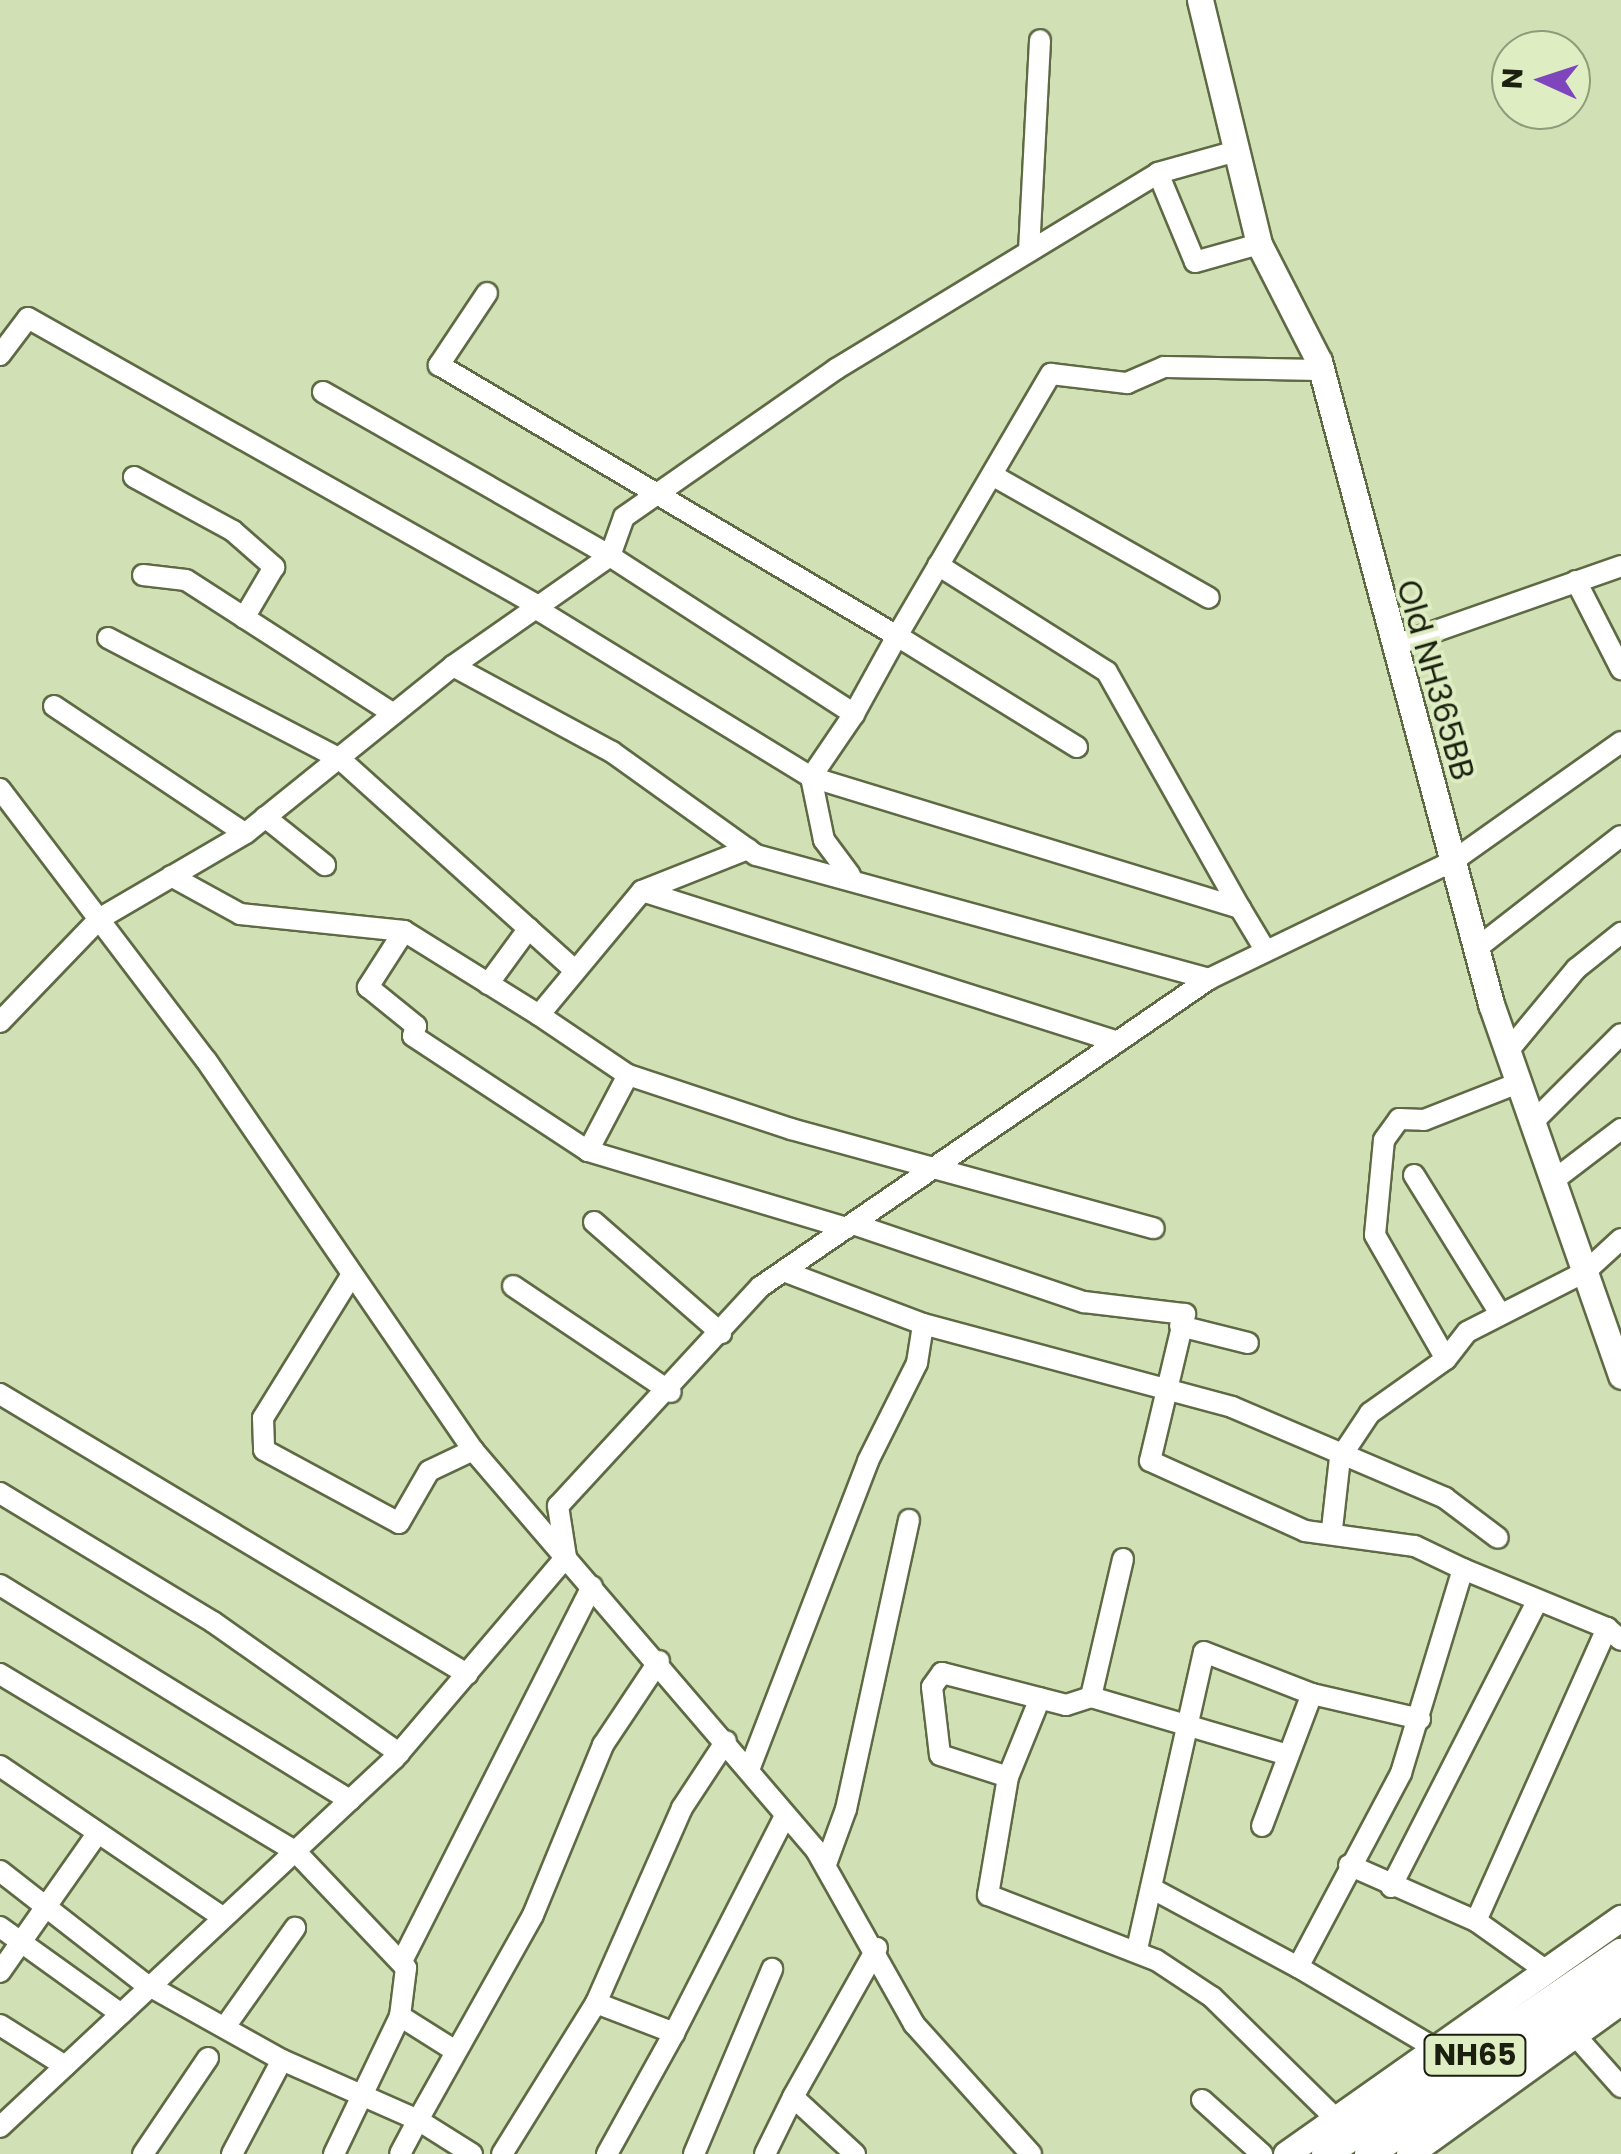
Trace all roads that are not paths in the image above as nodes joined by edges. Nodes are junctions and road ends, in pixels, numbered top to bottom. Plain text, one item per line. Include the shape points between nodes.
1 (1200, 0) edge
2 (1040, 40) dead end
3 (1236, 151) junction
4 (1158, 173) junction
5 (1259, 244) junction
6 (1029, 251) junction
7 (487, 293) dead end
8 (0, 355) edge
9 (1321, 370) junction
10 (323, 392) dead end
11 (992, 475) junction
12 (134, 477) dead end
13 (652, 498) junction
14 (610, 556) junction
15 (938, 565) junction
16 (1621, 566) edge
17 (143, 576) dead end
18 (1576, 581) junction
19 (1209, 598) dead end
20 (533, 605) junction
21 (244, 618) junction
22 (896, 636) junction
23 (108, 638) dead end
24 (1393, 646) junction
25 (453, 666) junction
26 (1621, 668) edge
27 (54, 706) dead end
28 (394, 714) junction
29 (854, 714) junction
30 (1621, 742) edge
31 (1076, 747) dead end
32 (339, 758) junction
33 (810, 777) junction
34 (0, 789) edge
35 (8, 814) edge
36 (265, 817) junction
37 (240, 830) junction
38 (1621, 836) edge
39 (824, 840) junction
40 (748, 848) junction
41 (1453, 861) junction
42 (325, 865) dead end
43 (805, 866) junction
44 (850, 875) junction
45 (171, 876) junction
46 (642, 890) junction
47 (1240, 908) junction
48 (99, 919) junction
49 (529, 928) junction
50 (404, 931) junction
51 (1621, 933) edge
52 (1264, 948) junction
53 (1477, 948) junction
54 (572, 968) junction
55 (1209, 979) junction
56 (488, 984) junction
57 (538, 1016) junction
58 (0, 1022) edge
59 (1621, 1034) edge
60 (1118, 1042) junction
61 (1508, 1051) junction
62 (628, 1074) junction
63 (1521, 1082) junction
64 (1533, 1122) junction
65 (1621, 1129) edge
66 (588, 1151) junction
67 (940, 1165) junction
68 (1414, 1175) dead end
69 (1554, 1180) junction
70 (594, 1222) dead end
71 (850, 1226) junction
72 (1154, 1228) dead end
73 (1621, 1239) edge
74 (786, 1272) junction
75 (1586, 1272) junction
76 (351, 1276) junction
77 (513, 1286) dead end
78 (1499, 1312) junction
79 (924, 1324) junction
80 (1180, 1326) junction
81 (721, 1333) junction
82 (1248, 1343) dead end
83 (1617, 1344) edge
84 (1446, 1359) junction
85 (1621, 1376) edge
86 (1162, 1388) junction
87 (670, 1392) junction
88 (0, 1394) edge
89 (473, 1450) junction
90 (1340, 1458) junction
91 (0, 1492) edge
92 (909, 1520) dead end
93 (1332, 1530) junction
94 (1498, 1538) dead end
95 (566, 1557) junction
96 (1123, 1559) dead end
97 (1463, 1569) junction
98 (0, 1585) edge
99 (592, 1586) junction
100 (1538, 1602) junction
101 (1614, 1634) edge
102 (659, 1661) junction
103 (0, 1674) edge
104 (466, 1674) junction
105 (1312, 1694) junction
106 (1092, 1697) junction
107 (1040, 1698) junction
108 (1420, 1719) junction
109 (1192, 1722) junction
110 (726, 1741) junction
111 (399, 1754) junction
112 (1284, 1754) junction
113 (0, 1766) edge
114 (749, 1770) junction
115 (1008, 1777) junction
116 (350, 1800) junction
117 (785, 1816) junction
118 (1262, 1826) dead end
119 (94, 1837) junction
120 (296, 1852) junction
121 (826, 1864) junction
122 (1350, 1865) junction
123 (0, 1871) edge
124 (1392, 1887) junction
125 (1152, 1888) junction
126 (46, 1905) junction
127 (222, 1917) junction
128 (1621, 1918) edge
129 (1476, 1921) junction
130 (0, 1927) edge
131 (296, 1928) dead end
132 (22, 1942) junction
133 (877, 1948) junction
134 (1137, 1949) junction
135 (1621, 1953) edge
136 (402, 1961) junction
137 (1298, 1967) junction
138 (772, 1969) dead end
139 (1545, 1970) junction
140 (0, 1972) edge
141 (1621, 1980) edge
142 (144, 1984) junction
143 (1621, 2001) edge
144 (596, 2003) junction
145 (121, 2014) junction
146 (400, 2016) junction
147 (227, 2024) junction
148 (0, 2025) edge
149 (674, 2033) junction
150 (1574, 2034) junction
151 (454, 2050) junction
152 (1438, 2050) junction
153 (208, 2058) dead end
154 (282, 2060) junction
155 (65, 2066) junction
156 (1621, 2087) edge
157 (364, 2097) junction
158 (793, 2097) junction
159 (1202, 2100) dead end
160 (418, 2120) junction
161 (1339, 2122) junction
162 (0, 2127) edge
163 (143, 2154) edge
164 (232, 2154) edge
165 (334, 2154) edge
166 (400, 2154) edge
167 (472, 2154) edge
168 (502, 2154) edge
169 (607, 2154) edge
170 (694, 2154) edge
171 (765, 2154) edge
172 (856, 2154) edge
173 (1031, 2154) edge
174 (1262, 2154) edge
175 (1286, 2154) edge
176 (1326, 2154) edge
177 (1370, 2154) edge
178 (1410, 2154) edge

1 - 3 main road, Old NH365BB
2 - 6 street
3 - 4 street
3 - 5 main road, Old NH365BB
4 - 5 street via 1195,262
4 - 6 street
5 - 9 main road, Old NH365BB
6 - 13 street
7 - 13 street via 438,366
8 - 20 street via 28,318
9 - 11 street via 1164,366 1128,383 1051,374
9 - 24 main road, Old NH365BB
10 - 14 street
11 - 15 street
11 - 19 street
12 - 21 street via 233,531 274,567
13 - 14 street via 624,516
13 - 22 street
14 - 20 street
14 - 29 street
15 - 22 street
15 - 47 street via 1108,672
16 - 18 street
17 - 21 street via 186,580
18 - 24 street
18 - 26 street
20 - 25 street
20 - 33 street
21 - 28 street
22 - 29 street
22 - 31 street
23 - 32 street
24 - 41 main road, Old NH365BB
25 - 28 street
25 - 40 street via 612,752
27 - 37 street
28 - 32 street
29 - 33 street
30 - 41 street
32 - 36 street
32 - 49 street
33 - 39 street
33 - 47 street
34 - 35 street
35 - 48 street
36 - 37 street
36 - 42 street
37 - 45 street
38 - 53 street
39 - 43 street
39 - 44 street
40 - 43 street
40 - 46 street
41 - 52 street
41 - 53 main road, Old NH365BB
43 - 44 street
44 - 55 street via 883,895
45 - 48 street
45 - 50 street via 240,914
46 - 54 street
46 - 60 street via 833,958
47 - 52 street
48 - 58 street
48 - 76 street
49 - 54 street
49 - 56 street
50 - 56 street
50 - 66 street via 368,987 416,1026 413,1036
51 - 61 street via 1576,969
52 - 55 street
53 - 61 main road, Old NH365BB
54 - 57 street
55 - 60 street
56 - 57 street
57 - 62 street
59 - 64 street
60 - 67 street
61 - 63 main road, Old NH365BB
62 - 66 street
62 - 67 street via 791,1130
63 - 64 main road, Old NH365BB
63 - 84 street via 1424,1120 1399,1119 1384,1140 1375,1235
64 - 69 main road, Old NH365BB
65 - 69 street
66 - 71 street
67 - 71 street
67 - 72 street
68 - 78 street
69 - 75 main road, Old NH365BB
70 - 81 street
71 - 74 street
71 - 80 street via 1084,1302 1184,1314
73 - 75 street
74 - 79 street
74 - 81 street
75 - 78 street
75 - 83 main road, Old NH365BB
76 - 89 street
76 - 89 street via 263,1418 264,1450 399,1524 429,1471
77 - 87 street
78 - 84 street
79 - 86 street
79 - 114 street via 917,1364 868,1461
80 - 82 street
80 - 86 street
81 - 87 street
83 - 85 main road, Old NH365BB
84 - 90 street via 1370,1413
86 - 90 street via 1232,1407
86 - 93 street via 1150,1461 1305,1530
87 - 95 street via 558,1506
88 - 104 street
89 - 95 street
90 - 93 street
90 - 94 street via 1445,1498
91 - 111 street via 257,1652
92 - 121 street
93 - 97 street via 1414,1546
95 - 99 street
95 - 104 street
96 - 106 street
97 - 100 street
97 - 108 street
98 - 116 street
99 - 102 street
99 - 136 street
100 - 101 street
100 - 124 street
101 - 129 street
102 - 110 street
102 - 151 street via 603,1745 533,1915
103 - 120 street
104 - 111 street
105 - 108 street
105 - 109 street via 1204,1652
105 - 112 street
106 - 107 street via 1066,1705
106 - 109 street
107 - 115 street
107 - 115 street via 942,1673 932,1686 940,1755
108 - 122 street
109 - 112 street
109 - 125 street
110 - 114 street
110 - 144 street via 682,1808
111 - 116 street
112 - 118 street
113 - 119 street
114 - 117 street
115 - 134 street via 988,1895
116 - 120 street
117 - 121 street
117 - 149 street
119 - 126 street
119 - 127 street
120 - 127 street
120 - 136 street
121 - 133 street
122 - 124 street
122 - 137 street
123 - 126 street
124 - 129 street
125 - 134 street
125 - 137 street
126 - 132 street
126 - 142 street
127 - 142 street
128 - 139 main road
129 - 139 street
130 - 132 street
131 - 147 street
132 - 140 street
132 - 145 street
133 - 158 street
133 - 173 street via 914,2024
134 - 161 street via 1212,1997
135 - 176 highway, NH65
136 - 146 street
137 - 152 street
138 - 170 street
139 - 152 main road
141 - 177 highway, NH65
142 - 145 street
142 - 147 street
143 - 150 main road
144 - 149 street
144 - 168 street
145 - 155 street
146 - 151 street
146 - 157 street
147 - 154 street
148 - 155 street
149 - 169 street
150 - 156 street
150 - 178 main road
151 - 160 street
152 - 161 main road
153 - 163 street
154 - 157 street
154 - 164 street
155 - 162 street
157 - 160 street
157 - 165 street
158 - 171 street
158 - 172 street
159 - 174 street
160 - 166 street
160 - 167 street
161 - 175 main road

